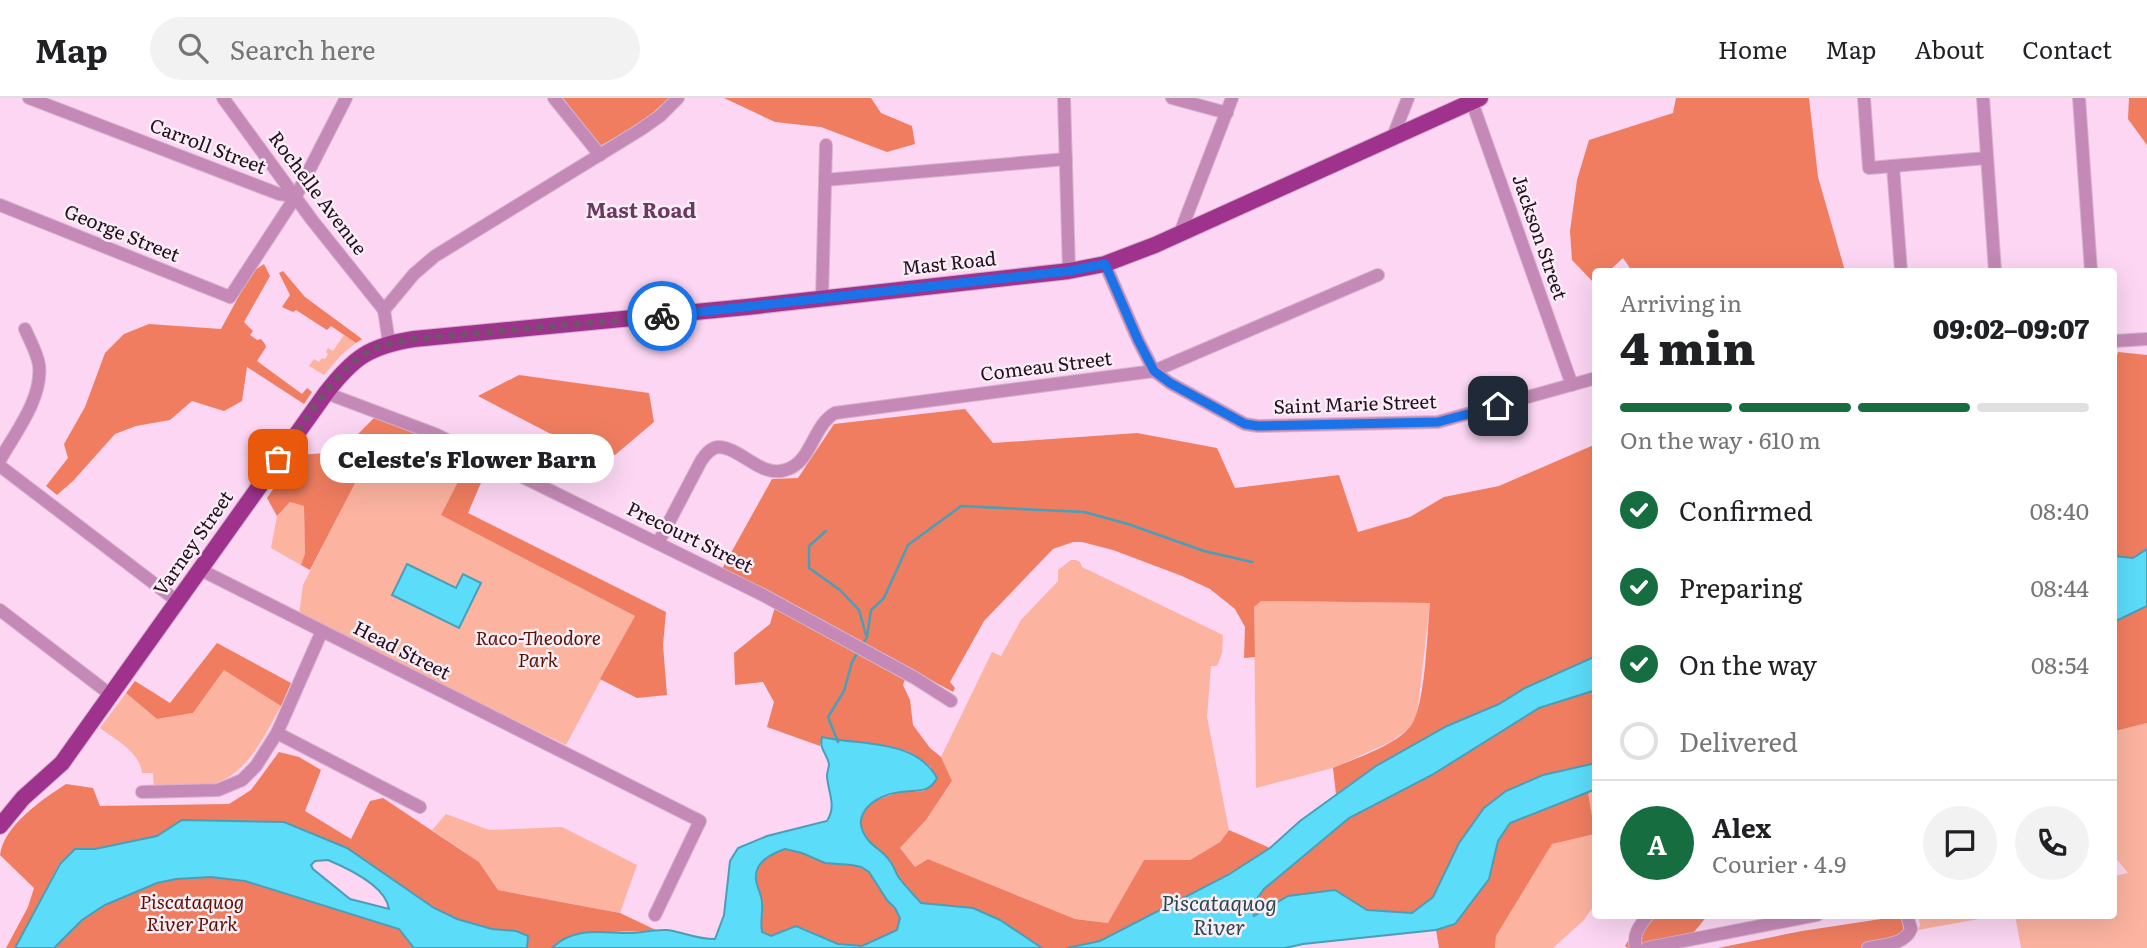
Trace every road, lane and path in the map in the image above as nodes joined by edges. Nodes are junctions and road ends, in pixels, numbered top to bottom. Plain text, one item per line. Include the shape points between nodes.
1 (29, 98) edge
2 (223, 98) edge
3 (346, 98) edge
4 (554, 98) edge
5 (678, 98) edge
6 (1064, 98) edge
7 (1172, 98) edge
8 (1232, 98) edge
9 (1408, 98) edge
10 (1864, 98) edge
11 (1983, 98) edge
12 (2079, 98) edge
13 (1476, 100) edge
14 (1227, 113) junction
15 (1392, 138) junction
16 (826, 145) dead end
17 (600, 155) junction
18 (1987, 158) junction
19 (1066, 159) junction
20 (1893, 166) junction
21 (825, 180) junction
22 (296, 196) junction
23 (0, 205) edge
24 (1180, 233) junction
25 (1105, 264) junction
26 (1901, 268) edge
27 (1994, 268) edge
28 (2091, 268) edge
29 (1069, 271) junction
30 (1378, 275) dead end
31 (822, 299) junction
32 (384, 310) junction
33 (25, 329) dead end
34 (2147, 340) edge
35 (2117, 341) edge
36 (389, 343) junction
37 (1154, 371) junction
38 (1592, 379) edge
39 (1572, 385) junction
40 (326, 393) junction
41 (0, 460) edge
42 (0, 466) edge
43 (658, 543) junction
44 (199, 569) junction
45 (177, 601) junction
46 (0, 610) edge
47 (322, 631) junction
48 (111, 695) junction
49 (951, 701) dead end
50 (277, 733) junction
51 (142, 792) dead end
52 (420, 807) dead end
53 (0, 826) edge
54 (655, 915) dead end
55 (1645, 919) edge
56 (1796, 919) edge
57 (1908, 919) edge
58 (1636, 948) edge
59 (1647, 948) edge
60 (1868, 948) edge

1 - 22 street, Carroll Street via 279,194
2 - 22 street, Rochelle Avenue
3 - 22 street
4 - 17 street
5 - 17 street via 651,124
6 - 19 street
7 - 14 street
8 - 14 street
9 - 15 street
10 - 20 street via 1869,168
11 - 18 street
12 - 28 street
13 - 15 main road, Mast Road
13 - 39 street, Jackson Street
14 - 24 street
15 - 24 main road, Mast Road
16 - 21 street
17 - 32 street via 435,256
18 - 20 street
18 - 27 street
19 - 21 street
19 - 29 street
20 - 26 street
21 - 31 street
22 - 23 street, George Street via 230,297
22 - 32 street, Rochelle Avenue
24 - 25 main road, Mast Road
25 - 29 main road, Mast Road
25 - 37 street
29 - 31 main road, Mast Road
30 - 37 street, Comeau Street
31 - 36 main road, Mast Road
32 - 36 street
33 - 41 street via 39,367 37,387
34 - 35 street
36 - 40 main road, Varney Street via 365,353
37 - 39 street, Saint Marie Street via 1237,420 1258,426 1438,422
37 - 43 street, Comeau Street via 835,413 819,427 799,462 785,470 774,471 718,447 701,461
38 - 39 street, Saint Marie Street
40 - 43 street, Precourt Street via 435,434
40 - 44 main road, Varney Street
42 - 45 street
43 - 49 street, Precourt Street via 761,594
44 - 45 main road, Varney Street
44 - 47 street, Head Street
45 - 48 main road, Varney Street
46 - 48 street
47 - 50 street
47 - 54 street, Head Street via 700,821
48 - 53 main road, Varney Street via 62,762
50 - 51 street via 242,780 218,790
50 - 52 street
55 - 58 street via 1636,933
56 - 59 street
57 - 60 street via 1911,929 1907,937

